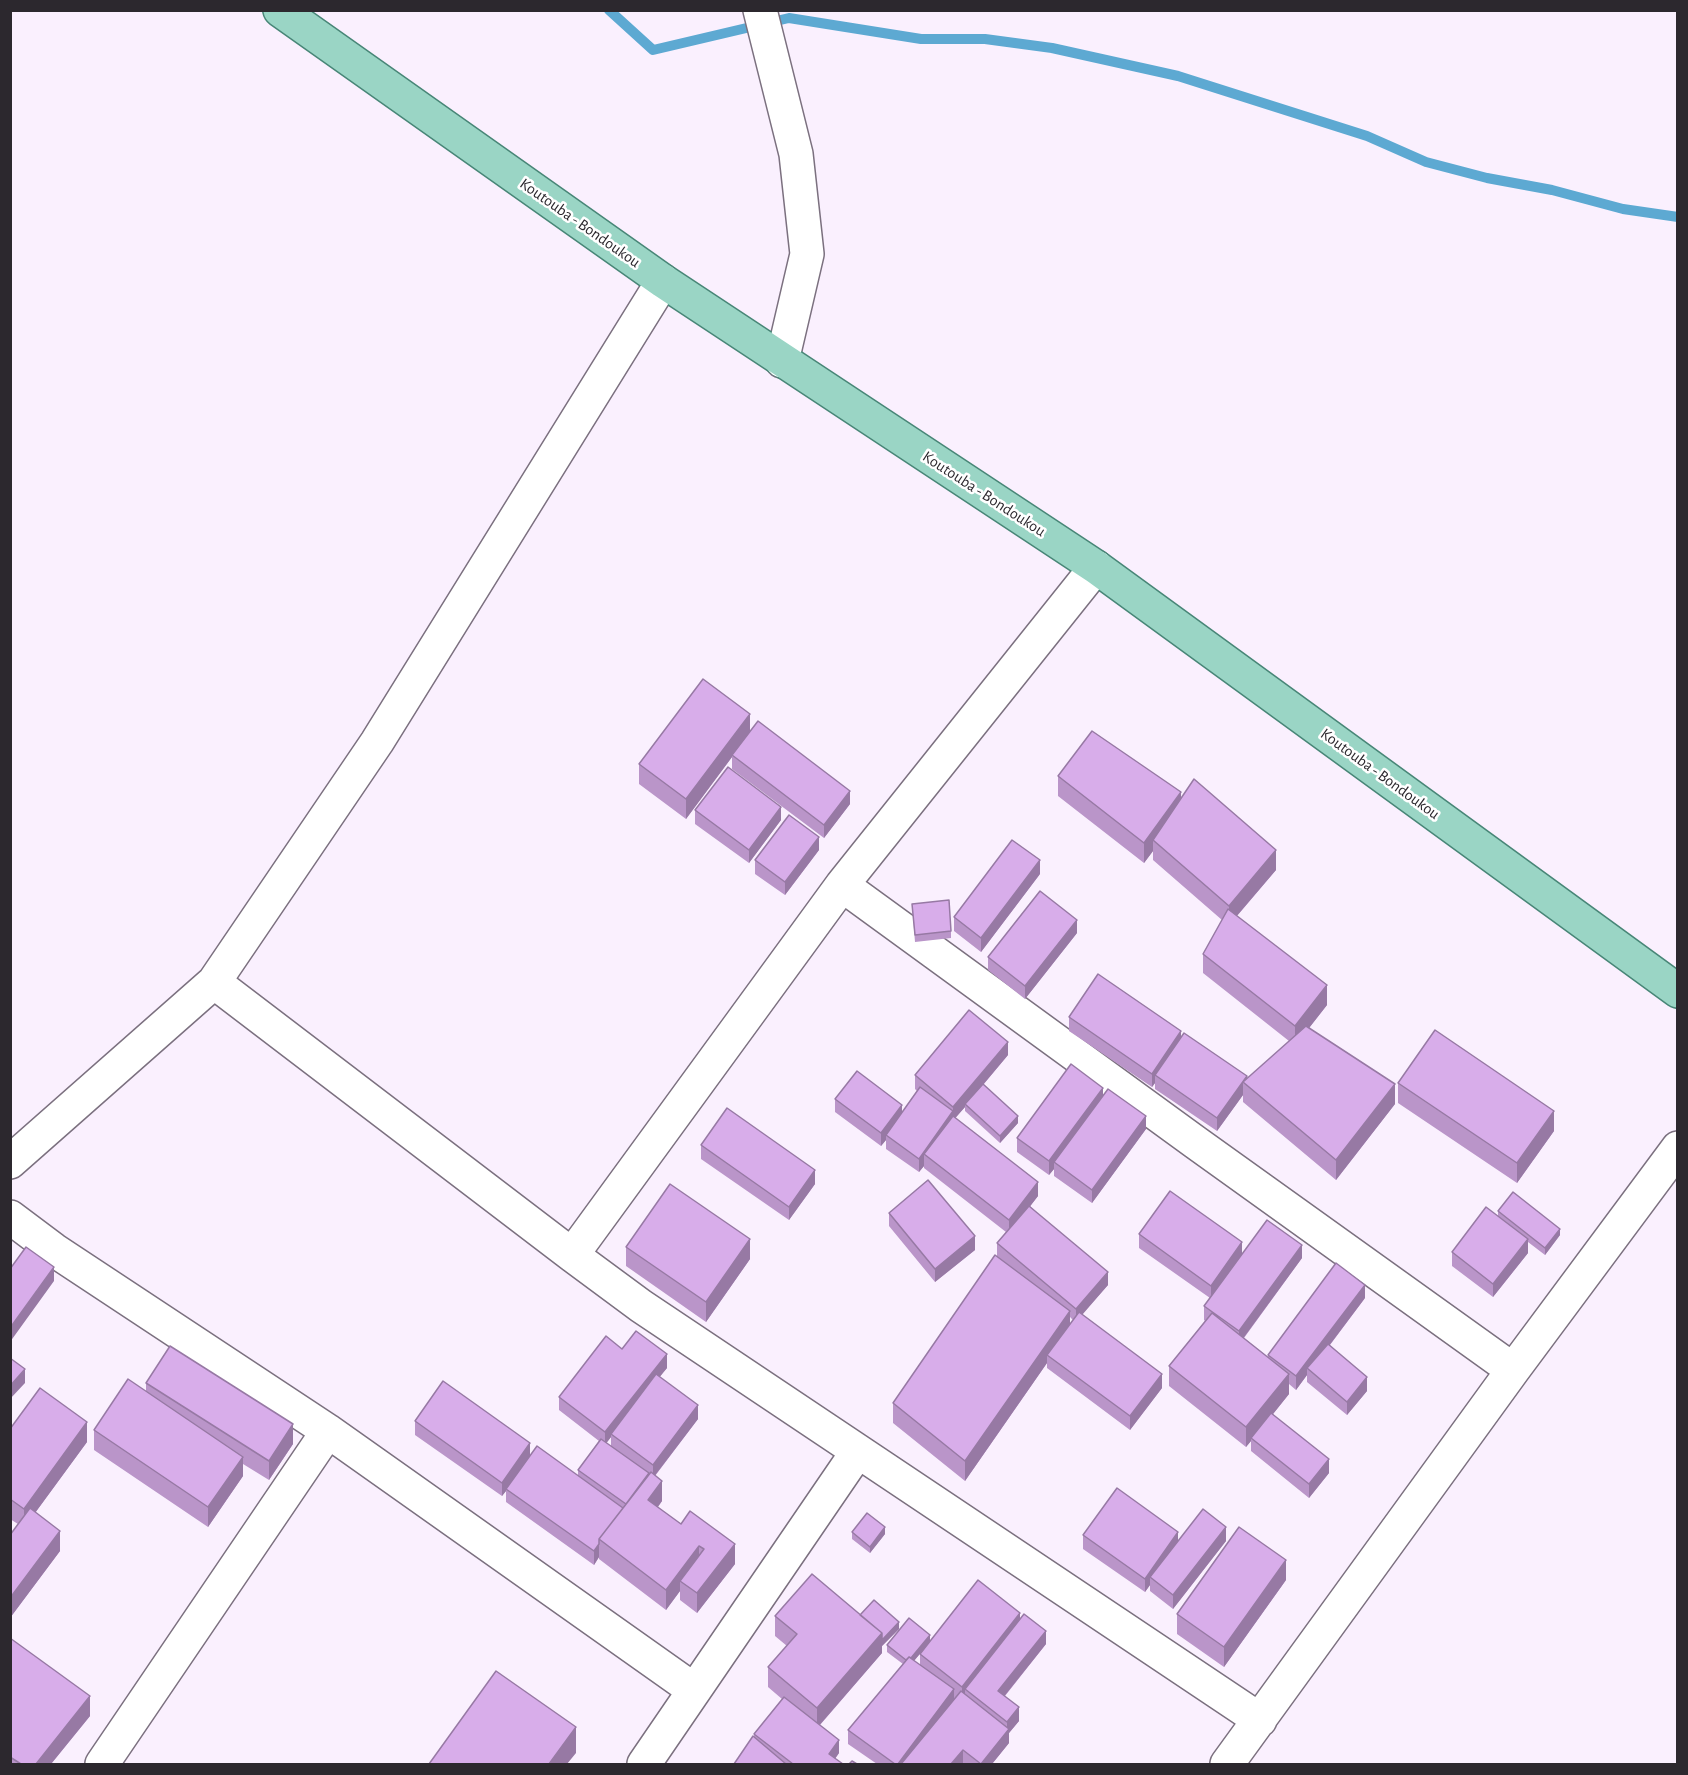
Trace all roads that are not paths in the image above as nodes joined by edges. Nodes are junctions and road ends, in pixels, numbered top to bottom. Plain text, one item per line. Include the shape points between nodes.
1 (280, 10) edge
2 (760, 10) edge
3 (663, 281) junction
4 (782, 361) junction
5 (1096, 567) junction
6 (842, 885) junction
7 (214, 982) junction
8 (1677, 991) edge
9 (1677, 1148) edge
10 (10, 1162) edge
11 (10, 1217) edge
12 (572, 1256) junction
13 (1513, 1370) junction
14 (328, 1431) junction
15 (858, 1451) junction
16 (694, 1690) junction
17 (1260, 1720) junction
18 (102, 1764) edge
19 (644, 1764) edge
20 (1227, 1764) edge

1 - 3 main road, Koutouba - Bondoukou
2 - 4 street via 796,154 807,254
3 - 4 main road, Koutouba - Bondoukou
3 - 7 street via 377,742
4 - 5 main road, Koutouba - Bondoukou
5 - 6 street
5 - 8 main road, Koutouba - Bondoukou
6 - 12 street
6 - 13 street
7 - 10 street
7 - 12 street
9 - 13 street
11 - 14 street
12 - 15 street
13 - 17 street
14 - 16 street
14 - 18 street
15 - 16 street
15 - 17 street
16 - 19 street
17 - 20 street

